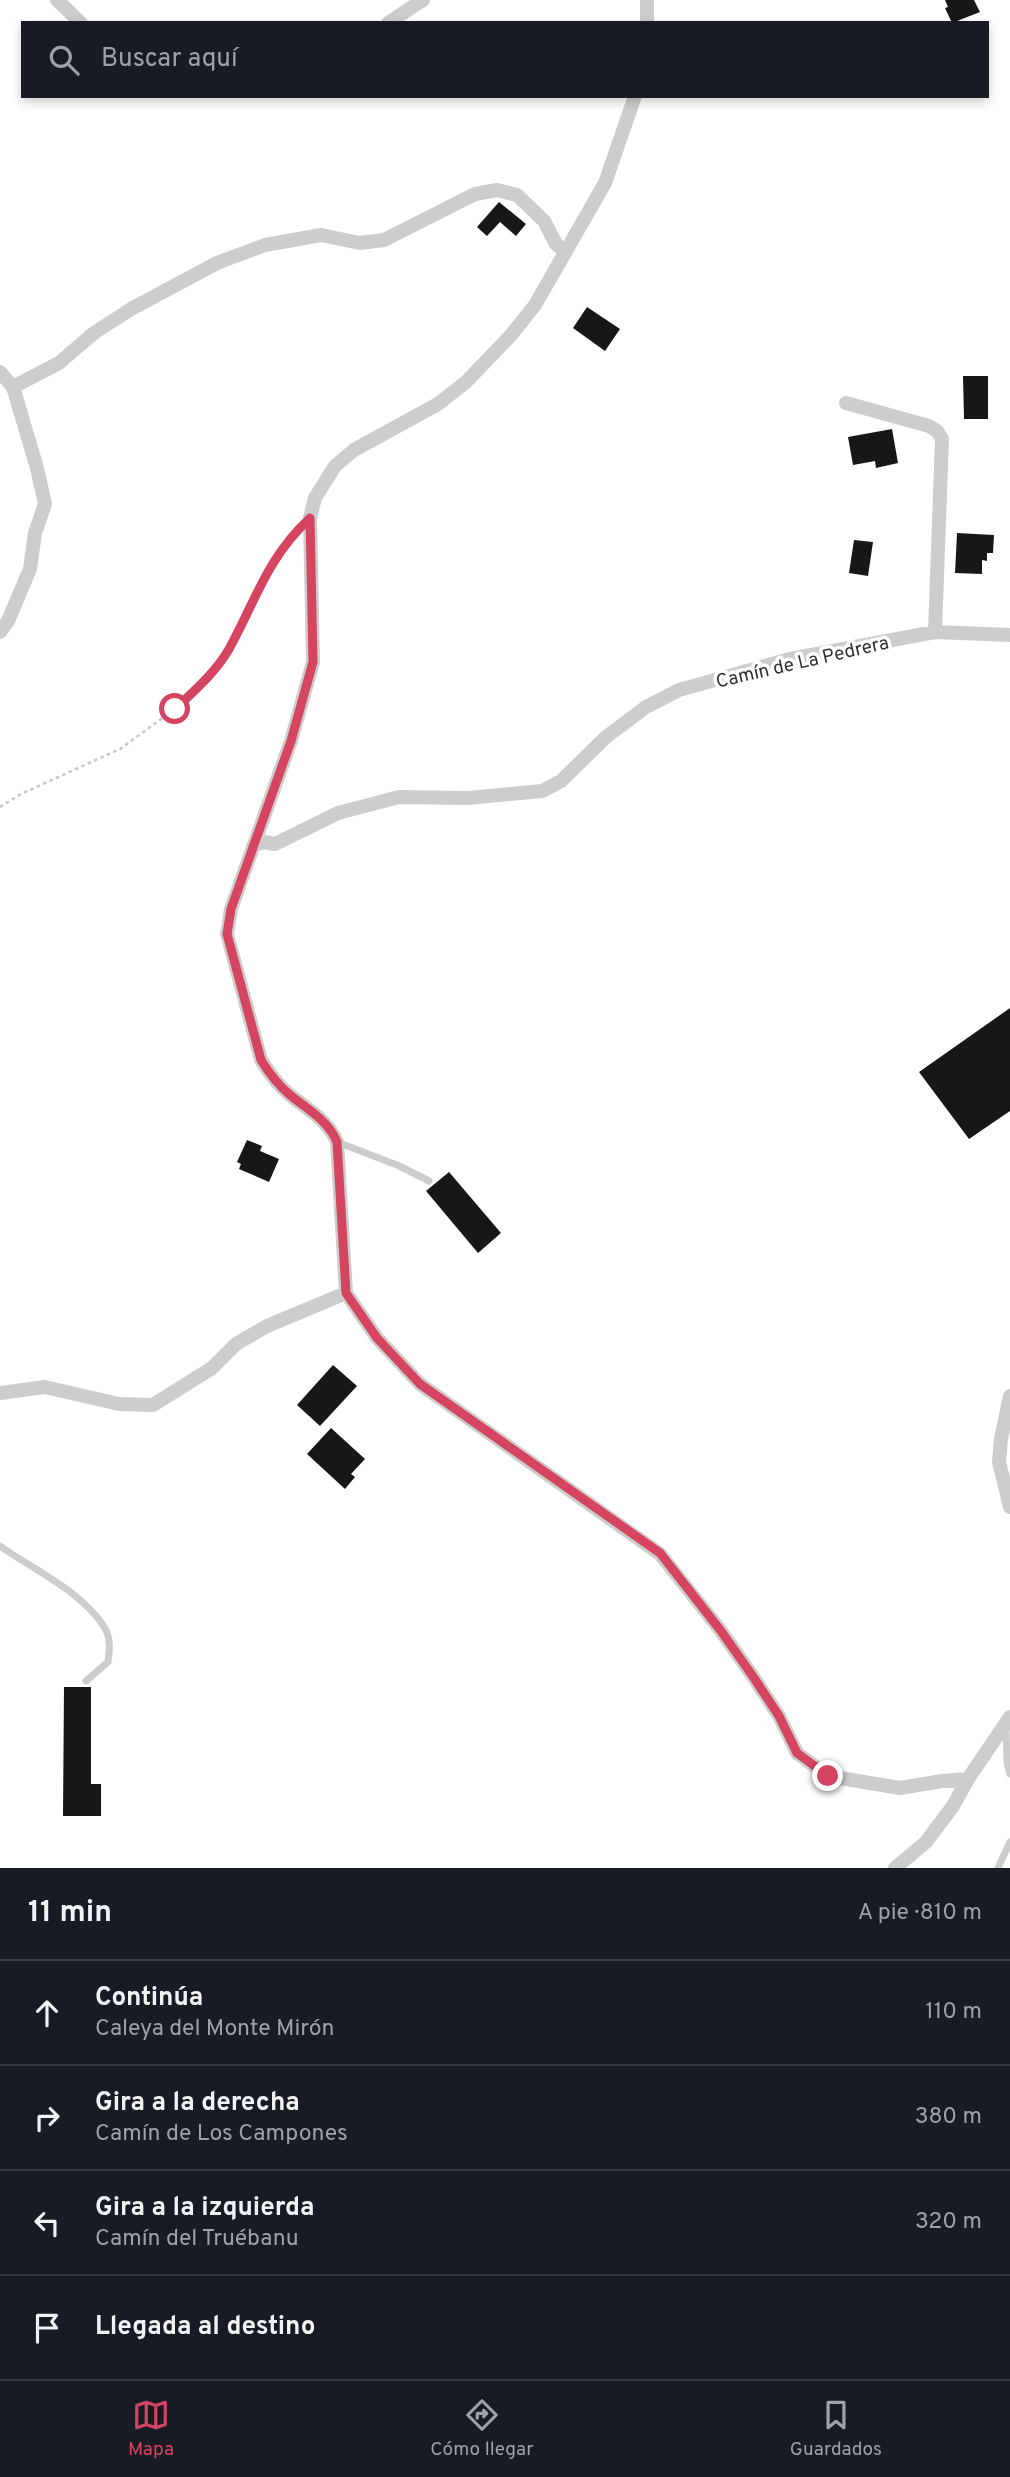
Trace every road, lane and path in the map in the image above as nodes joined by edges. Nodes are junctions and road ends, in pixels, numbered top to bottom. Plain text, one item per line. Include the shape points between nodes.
1 (58, 0) edge
2 (423, 0) edge
3 (647, 0) edge
4 (79, 21) edge
5 (391, 21) edge
6 (647, 21) edge
7 (634, 98) edge
8 (565, 252) junction
9 (0, 372) edge
10 (13, 387) junction
11 (846, 402) dead end
12 (310, 518) junction
13 (0, 632) edge
14 (935, 632) junction
15 (1010, 635) edge
16 (0, 807) edge
17 (253, 846) junction
18 (337, 1142) junction
19 (429, 1181) dead end
20 (346, 1293) junction
21 (0, 1393) edge
22 (1010, 1396) edge
23 (1010, 1507) edge
24 (0, 1546) edge
25 (86, 1681) dead end
26 (1008, 1721) edge
27 (1010, 1773) edge
28 (968, 1779) junction
29 (1010, 1842) edge
30 (895, 1868) edge
31 (998, 1868) edge

1 - 4 street
2 - 5 street
3 - 6 street
7 - 8 street via 605,183
8 - 10 street via 544,221 517,195 497,190 475,194 384,240 360,243 321,235 265,245 217,263 131,309 59,363
8 - 12 street via 535,305 503,344 438,404 354,450 335,466 315,498
9 - 10 street
10 - 13 street via 45,504 30,569
11 - 14 street via 929,426 942,439
12 - 16 path via 265,574 228,652 175,709 120,749
12 - 17 street via 313,662 291,741
14 - 15 street, Camín de La Pedrera
14 - 17 street, Camín de La Pedrera via 790,659 679,691 646,707 606,737 561,782 542,791 468,798 399,797 338,813 275,844
17 - 18 street via 227,934 261,1060 272,1078 331,1128
18 - 19 lane
18 - 20 street
20 - 21 street via 267,1326 153,1405 119,1404 45,1387
20 - 28 street via 377,1338 420,1384 660,1553 754,1678 797,1753 828,1776 900,1788
22 - 23 street via 999,1462
24 - 25 lane via 81,1601 105,1626 108,1662
26 - 27 lane
26 - 28 street
28 - 30 street via 926,1842
29 - 31 lane

